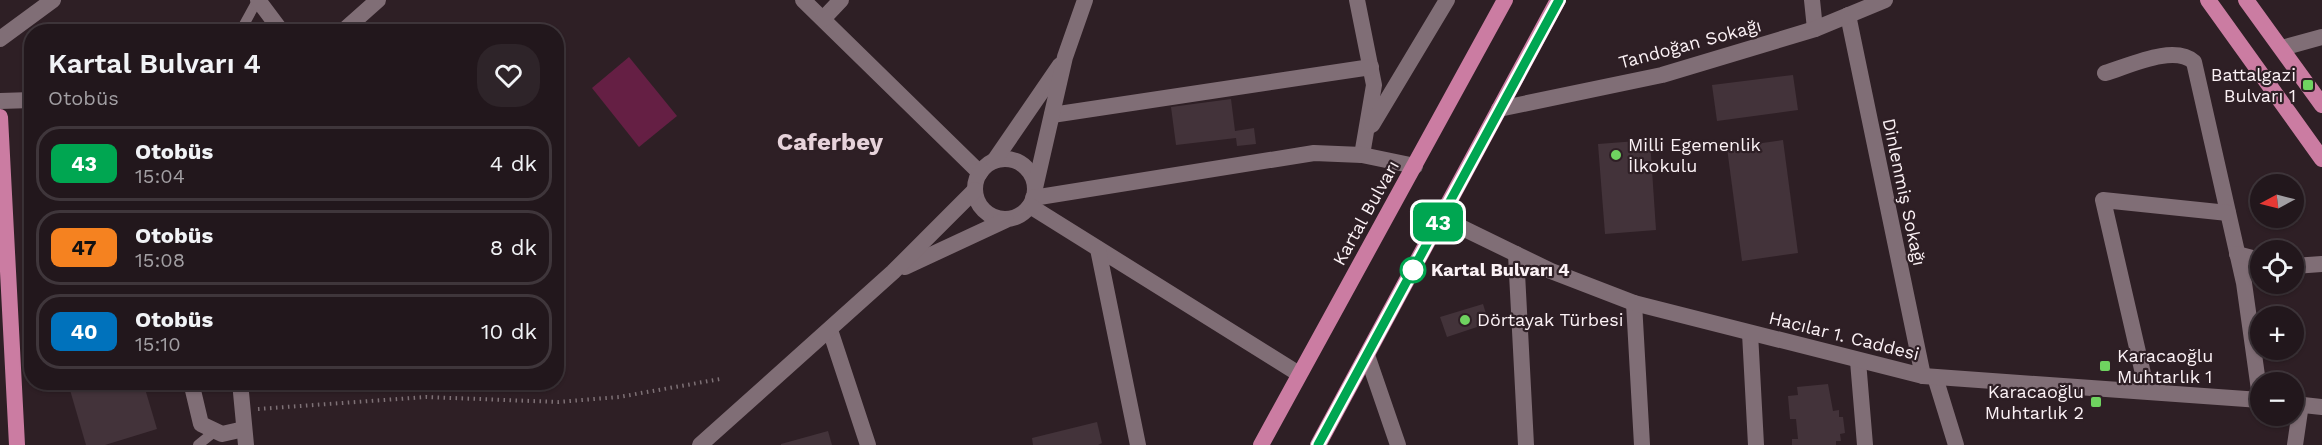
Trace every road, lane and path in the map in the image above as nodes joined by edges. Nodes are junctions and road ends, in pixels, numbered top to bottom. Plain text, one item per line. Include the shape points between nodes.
1 (53, 0) edge
2 (257, 0) edge
3 (378, 0) edge
4 (803, 0) edge
5 (841, 0) edge
6 (1085, 0) edge
7 (1357, 0) edge
8 (1447, 0) edge
9 (1504, 0) edge
10 (1558, 0) edge
11 (1812, 0) edge
12 (1885, 0) edge
13 (2208, 0) edge
14 (2246, 0) edge
15 (1848, 15) junction
16 (823, 19) junction
17 (244, 24) edge
18 (276, 24) edge
19 (351, 24) edge
20 (1815, 30) junction
21 (2322, 37) edge
22 (0, 39) edge
23 (2282, 48) junction
24 (1065, 57) junction
25 (1371, 67) junction
26 (2105, 73) dead end
27 (24, 100) edge
28 (0, 101) edge
29 (2322, 105) edge
30 (1499, 109) junction
31 (1052, 116) junction
32 (0, 117) edge
33 (1367, 132) junction
34 (1362, 155) junction
35 (2322, 159) edge
36 (994, 161) junction
37 (1414, 166) junction
38 (980, 172) junction
39 (975, 190) junction
40 (1032, 197) junction
41 (2228, 213) junction
42 (1440, 217) junction
43 (1006, 220) junction
44 (1098, 249) junction
45 (1516, 254) junction
46 (2237, 254) junction
47 (2250, 257) edge
48 (2322, 264) edge
49 (2304, 265) edge
50 (893, 272) junction
51 (1634, 303) junction
52 (830, 330) junction
53 (1750, 333) junction
54 (1367, 356) junction
55 (1858, 361) junction
56 (2256, 372) edge
57 (1299, 374) junction
58 (1929, 377) junction
59 (720, 379) dead end
60 (192, 390) edge
61 (241, 390) edge
62 (2147, 391) junction
63 (2250, 398) edge
64 (2304, 405) edge
65 (2322, 407) edge
66 (243, 410) junction
67 (2296, 426) edge
68 (214, 432) junction
69 (245, 437) edge
70 (17, 445) edge
71 (198, 445) edge
72 (700, 445) edge
73 (868, 445) edge
74 (1138, 445) edge
75 (1261, 445) edge
76 (1318, 445) edge
77 (1398, 445) edge
78 (1526, 445) edge
79 (1642, 445) edge
80 (1756, 445) edge
81 (1865, 445) edge
82 (1956, 445) edge
83 (2295, 445) edge

1 - 22 street
2 - 17 lane
2 - 18 street
3 - 19 street
4 - 16 street
5 - 16 street
6 - 24 street
7 - 25 street
8 - 33 street
9 - 37 main road, Kartal Bulvarı
10 - 30 main road
11 - 20 street
12 - 15 street, Tandoğan Sokağı
13 - 35 main road
14 - 23 main road
15 - 20 street, Tandoğan Sokağı
15 - 58 street, Dinlenmiş Sokağı
16 - 38 street
20 - 30 street, Tandoğan Sokağı via 1662,75
21 - 23 street
23 - 29 main road
24 - 31 street
24 - 36 street
25 - 31 street
25 - 33 street via 1374,85
26 - 41 street via 2174,53 2194,62
27 - 28 street
30 - 42 main road
31 - 40 street
32 - 70 main road
33 - 34 street
34 - 37 street
34 - 40 street via 1293,156
36 - 38 street
36 - 40 street via 1004,159 1022,164 1033,179
37 - 57 main road, Kartal Bulvarı
38 - 39 street
39 - 43 street via 981,208
39 - 50 street
40 - 43 street via 1023,213
40 - 44 street
41 - 46 street
41 - 62 street via 2103,200
42 - 45 street, Hacılar 1. Caddesi
42 - 54 main road
43 - 50 street
44 - 57 street
44 - 74 street
45 - 51 street, Hacılar 1. Caddesi
45 - 78 street
46 - 47 street
46 - 56 street
48 - 49 street
50 - 52 street
51 - 53 street, Hacılar 1. Caddesi
51 - 79 street
52 - 72 street
52 - 73 street
53 - 55 street, Hacılar 1. Caddesi
53 - 80 street
54 - 76 main road
54 - 77 street
55 - 58 street, Hacılar 1. Caddesi
55 - 81 street
57 - 75 main road, Kartal Bulvarı
58 - 62 street, Hacılar 1. Caddesi
58 - 82 street, Dinlenmiş Sokağı
59 - 66 path via 619,397 558,402 426,397
60 - 68 street via 201,424
61 - 66 street
62 - 63 street, Hacılar 1. Caddesi
64 - 65 street
66 - 69 street
67 - 83 street
68 - 69 street
68 - 71 lane

